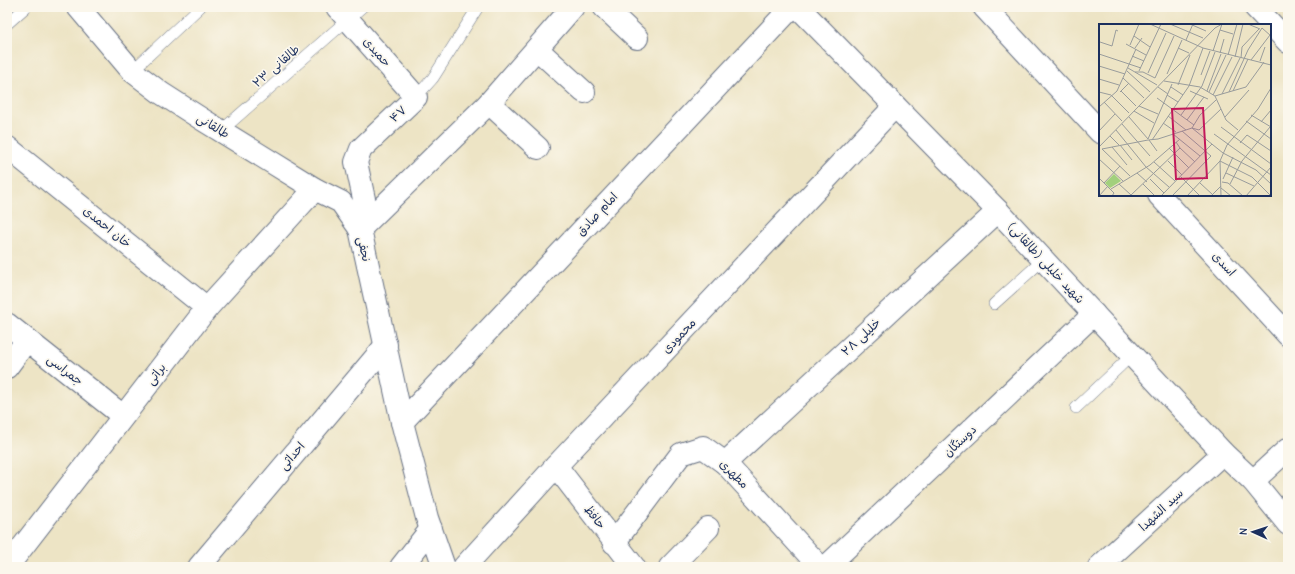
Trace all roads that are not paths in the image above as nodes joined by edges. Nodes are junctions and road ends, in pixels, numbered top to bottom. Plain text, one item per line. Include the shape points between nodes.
1 (26, 7) edge
2 (78, 7) edge
3 (200, 7) edge
4 (478, 7) edge
5 (573, 7) edge
6 (604, 7) edge
7 (792, 7) edge
8 (798, 7) edge
9 (984, 7) edge
10 (1261, 9) edge
11 (349, 11) edge
12 (7, 24) edge
13 (637, 38) dead end
14 (1288, 42) edge
15 (537, 49) junction
16 (132, 71) junction
17 (584, 92) dead end
18 (416, 97) junction
19 (489, 103) junction
20 (895, 106) junction
21 (221, 131) junction
22 (1099, 131) edge
23 (7, 147) edge
24 (538, 148) dead end
25 (315, 189) junction
26 (1160, 196) edge
27 (998, 211) junction
28 (360, 230) junction
29 (1043, 260) junction
30 (994, 304) dead end
31 (207, 308) junction
32 (1094, 314) junction
33 (7, 324) edge
34 (1288, 335) edge
35 (27, 340) junction
36 (386, 345) junction
37 (1132, 355) junction
38 (7, 367) edge
39 (1076, 408) dead end
40 (123, 416) junction
41 (402, 422) junction
42 (1288, 449) edge
43 (1223, 453) junction
44 (725, 463) junction
45 (556, 466) junction
46 (1253, 481) junction
47 (1288, 524) edge
48 (708, 528) dead end
49 (431, 530) junction
50 (614, 543) junction
51 (7, 567) edge
52 (199, 567) edge
53 (401, 567) edge
54 (444, 567) edge
55 (464, 567) edge
56 (634, 567) edge
57 (670, 567) edge
58 (820, 567) edge
59 (826, 567) edge
60 (1100, 567) edge

1 - 12 lane
2 - 16 street, طالقانی
3 - 16 lane
4 - 18 lane, ۴۷ via 433,78
5 - 15 street, نجفی
6 - 13 street
7 - 41 street, امام صادق
8 - 20 street, شهید خلیلی (طالقانی)
9 - 22 street
10 - 14 street
11 - 18 street, حمیدی
11 - 21 lane, طالقانی ۲۳
15 - 17 street
15 - 19 street, نجفی
16 - 21 street, طالقانی via 161,93
18 - 28 street, ۴۷ via 361,149 356,162 364,199
19 - 24 street
19 - 28 street, نجفی
20 - 27 street, شهید خلیلی (طالقانی)
20 - 45 street, محمودی
21 - 25 street, طالقانی
23 - 31 street, خان احمدی
25 - 28 street, طالقانی via 341,202
25 - 31 street, براتی
26 - 34 street, اسدی
27 - 29 street, شهید خلیلی (طالقانی)
27 - 44 street, خلیلی ۲۸
28 - 36 street, نجفی
29 - 30 lane
29 - 32 street, شهید خلیلی (طالقانی)
31 - 40 street, براتی
32 - 37 street, شهید خلیلی (طالقانی)
32 - 59 street, دوستگان
33 - 35 street, جمراسی
35 - 38 street
35 - 40 street, جمراسی
36 - 41 street, نجفی
36 - 52 street, احداثی
37 - 39 lane
37 - 43 street, شهید خلیلی (طالقانی)
40 - 51 street, براتی
41 - 49 street, نجفی
42 - 46 street
43 - 46 street, شهید خلیلی (طالقانی)
43 - 60 street, سید الشهدا
44 - 50 street, مطهری via 703,448 681,454
44 - 58 street, مطهری
45 - 50 street, حافظ
45 - 55 street, محمودی
46 - 47 street, شهید خلیلی (طالقانی)
48 - 57 street
49 - 53 street
49 - 54 street, نجفی
50 - 56 street, حافظ

